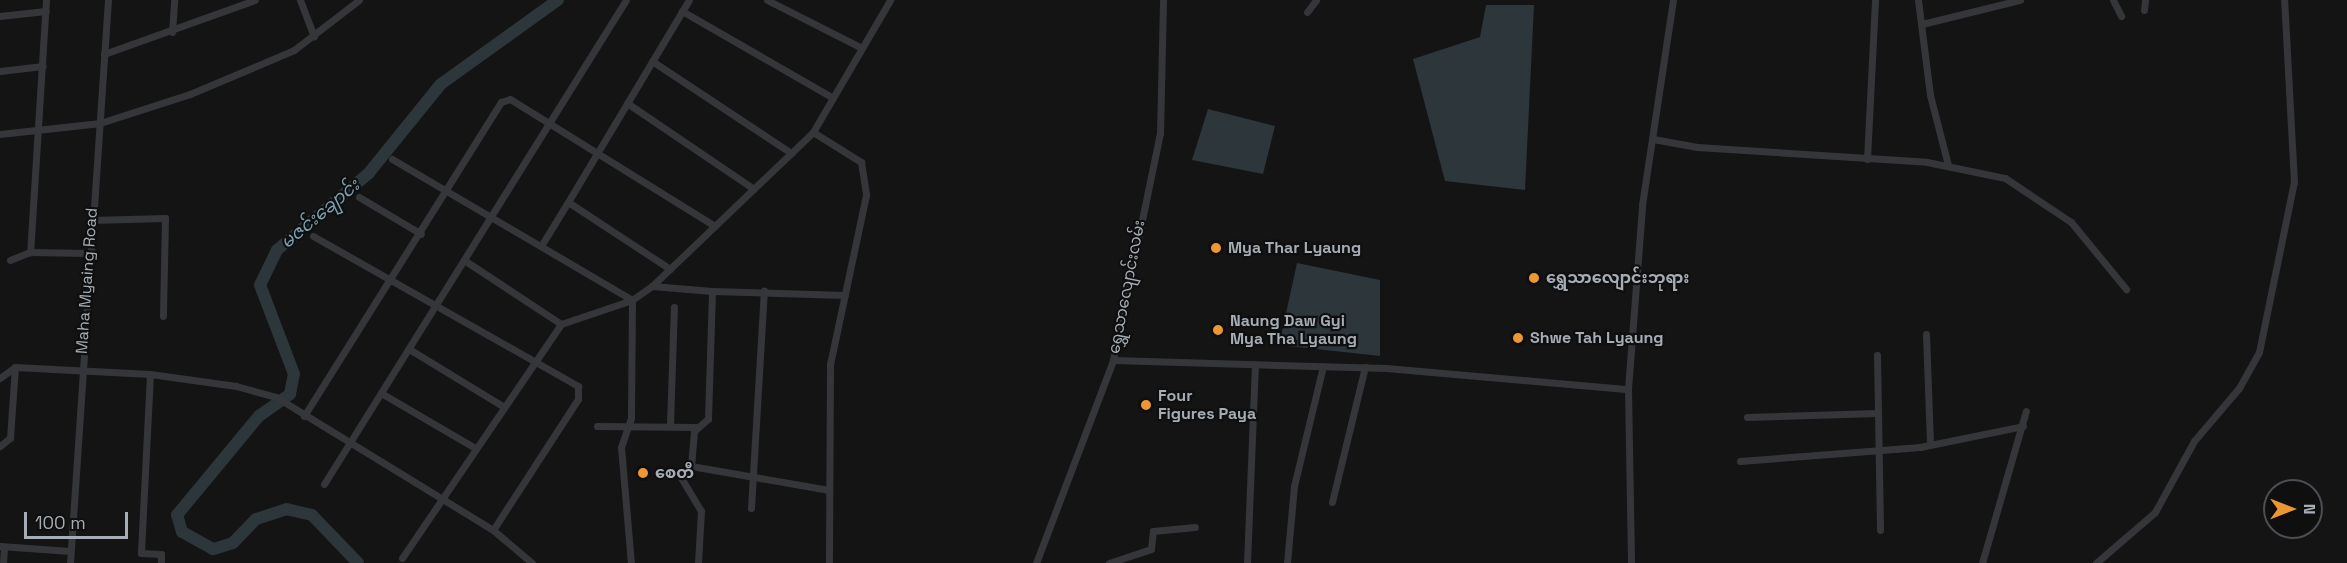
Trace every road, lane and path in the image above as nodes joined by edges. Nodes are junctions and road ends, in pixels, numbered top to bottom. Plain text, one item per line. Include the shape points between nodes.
1 (46, 0) edge
2 (108, 0) edge
3 (174, 0) edge
4 (255, 0) edge
5 (300, 0) edge
6 (359, 0) edge
7 (626, 0) edge
8 (689, 0) edge
9 (767, 0) edge
10 (890, 0) edge
11 (1163, 0) edge
12 (1316, 0) edge
13 (1673, 0) edge
14 (1875, 0) edge
15 (1918, 0) edge
16 (2020, 0) edge
17 (2113, 0) edge
18 (2145, 0) edge
19 (2284, 0) edge
20 (232, 4) edge
21 (2144, 10) dead end
22 (46, 11) junction
23 (682, 11) junction
24 (1307, 12) dead end
25 (0, 16) edge
26 (2121, 16) dead end
27 (1922, 24) junction
28 (172, 32) junction
29 (314, 36) junction
30 (862, 48) junction
31 (104, 54) junction
32 (652, 61) junction
33 (43, 66) junction
34 (0, 71) edge
35 (833, 98) junction
36 (627, 103) junction
37 (100, 123) junction
38 (547, 125) junction
39 (40, 131) junction
40 (813, 132) junction
41 (0, 134) edge
42 (1653, 139) junction
43 (598, 152) junction
44 (791, 153) junction
45 (392, 159) dead end
46 (1867, 159) junction
47 (1948, 165) junction
48 (754, 189) junction
49 (448, 190) junction
50 (359, 197) dead end
51 (568, 202) junction
52 (492, 214) junction
53 (91, 220) junction
54 (715, 226) junction
55 (421, 234) junction
56 (313, 236) dead end
57 (542, 246) junction
58 (30, 252) junction
59 (88, 253) junction
60 (10, 260) dead end
61 (464, 260) junction
62 (670, 269) junction
63 (393, 279) junction
64 (652, 286) junction
65 (764, 290) junction
66 (2127, 290) dead end
67 (712, 291) junction
68 (845, 296) junction
69 (632, 300) junction
70 (436, 304) junction
71 (674, 307) dead end
72 (164, 316) dead end
73 (561, 324) junction
74 (1926, 333) dead end
75 (409, 349) junction
76 (1877, 355) dead end
77 (1113, 360) junction
78 (535, 362) junction
79 (1256, 364) junction
80 (1323, 366) junction
81 (15, 367) junction
82 (1365, 367) junction
83 (81, 371) junction
84 (150, 374) junction
85 (0, 378) edge
86 (1628, 389) junction
87 (381, 393) junction
88 (504, 407) junction
89 (2026, 411) dead end
90 (1877, 413) junction
91 (303, 416) junction
92 (1747, 417) dead end
93 (629, 424) junction
94 (670, 425) junction
95 (597, 426) dead end
96 (2023, 426) junction
97 (697, 427) junction
98 (1930, 445) junction
99 (0, 446) edge
100 (349, 446) junction
101 (475, 448) junction
102 (1882, 450) junction
103 (1740, 461) dead end
104 (691, 466) junction
105 (753, 481) junction
106 (324, 484) dead end
107 (829, 490) junction
108 (440, 499) junction
109 (1332, 502) dead end
110 (752, 508) dead end
111 (1195, 527) dead end
112 (493, 530) junction
113 (1880, 530) dead end
114 (2, 547) edge
115 (70, 550) junction
116 (402, 558) dead end
117 (3, 563) edge
118 (70, 563) edge
119 (161, 563) edge
120 (532, 563) edge
121 (631, 563) edge
122 (698, 563) edge
123 (829, 563) edge
124 (1036, 563) edge
125 (1109, 563) edge
126 (1247, 563) edge
127 (1287, 563) edge
128 (1631, 563) edge
129 (1982, 563) edge
130 (2096, 563) edge

1 - 22 street
2 - 31 street, Maha Myaing Road
3 - 28 street
4 - 20 street
5 - 29 street
6 - 29 street
7 - 38 street
8 - 23 street
9 - 30 street
10 - 30 street
11 - 77 street, ရွှေသာလျောင်းလမ်း via 1160,134
12 - 24 street
13 - 42 street
14 - 46 street
15 - 27 street
16 - 27 street
17 - 26 street
18 - 21 street
19 - 130 street via 2295,182 2259,352 2240,388 2194,441 2155,512
20 - 28 street
22 - 25 street
22 - 33 street
23 - 32 street
23 - 35 street
27 - 47 street via 1930,95
28 - 31 street
29 - 37 street via 265,65
30 - 35 street
31 - 37 street, Maha Myaing Road
32 - 36 street
32 - 44 street
33 - 34 street
33 - 39 street
35 - 40 street
36 - 43 street
36 - 48 street
37 - 39 street
37 - 53 street, Maha Myaing Road
38 - 43 street
38 - 49 street via 510,99 501,102
38 - 52 street
39 - 41 street
39 - 58 street
40 - 44 street
40 - 68 street via 861,162 866,195
42 - 46 street
42 - 86 street via 1642,204
43 - 51 street
43 - 54 street
44 - 48 street
45 - 49 street
46 - 47 street
47 - 66 street via 2014,182 2054,209 2096,246
48 - 54 street
49 - 52 street
49 - 55 street
50 - 55 street
51 - 57 street
51 - 62 street
52 - 57 street
52 - 61 street
53 - 59 street, Maha Myaing Road
53 - 72 street via 165,218
54 - 62 street
55 - 63 street
56 - 63 street
57 - 69 street
58 - 59 street
58 - 60 street
59 - 83 street, Maha Myaing Road
61 - 70 street
61 - 73 street
62 - 64 street
63 - 70 street
63 - 91 street
64 - 67 street
64 - 69 street
65 - 67 street
65 - 68 street
65 - 105 street
67 - 97 street via 708,419
68 - 107 street via 830,364
69 - 73 street
69 - 93 street
70 - 75 street
70 - 78 street
71 - 94 street
73 - 78 street
74 - 98 street
75 - 87 street
75 - 88 street
76 - 90 street
77 - 79 street
77 - 124 street, ရွှေသာလျောင်းလမ်း
78 - 88 street
78 - 112 street via 572,381 580,392
79 - 80 street
79 - 126 street
80 - 82 street
80 - 127 street via 1294,486
81 - 83 street
81 - 85 street
81 - 99 street via 10,438
82 - 86 street
82 - 109 street
83 - 84 street
83 - 115 street, Maha Myaing Road
84 - 91 street via 236,386 276,397
84 - 119 street via 141,553 161,554
86 - 128 street
87 - 100 street
87 - 101 street
88 - 101 street
89 - 96 street
90 - 92 street
90 - 102 street
91 - 100 street
93 - 94 street
93 - 95 street
93 - 121 street via 621,447 621,477
94 - 97 street
96 - 98 street
96 - 129 street
97 - 104 street
98 - 102 street
100 - 106 street
100 - 108 street
101 - 108 street
102 - 103 street
102 - 113 street
104 - 105 street
104 - 122 street via 682,486 701,511
105 - 107 street
105 - 110 street
107 - 123 street
108 - 112 street
108 - 116 street
111 - 125 street via 1153,531 1151,549
112 - 120 street
114 - 115 street
114 - 117 street
115 - 118 street, Maha Myaing Road

